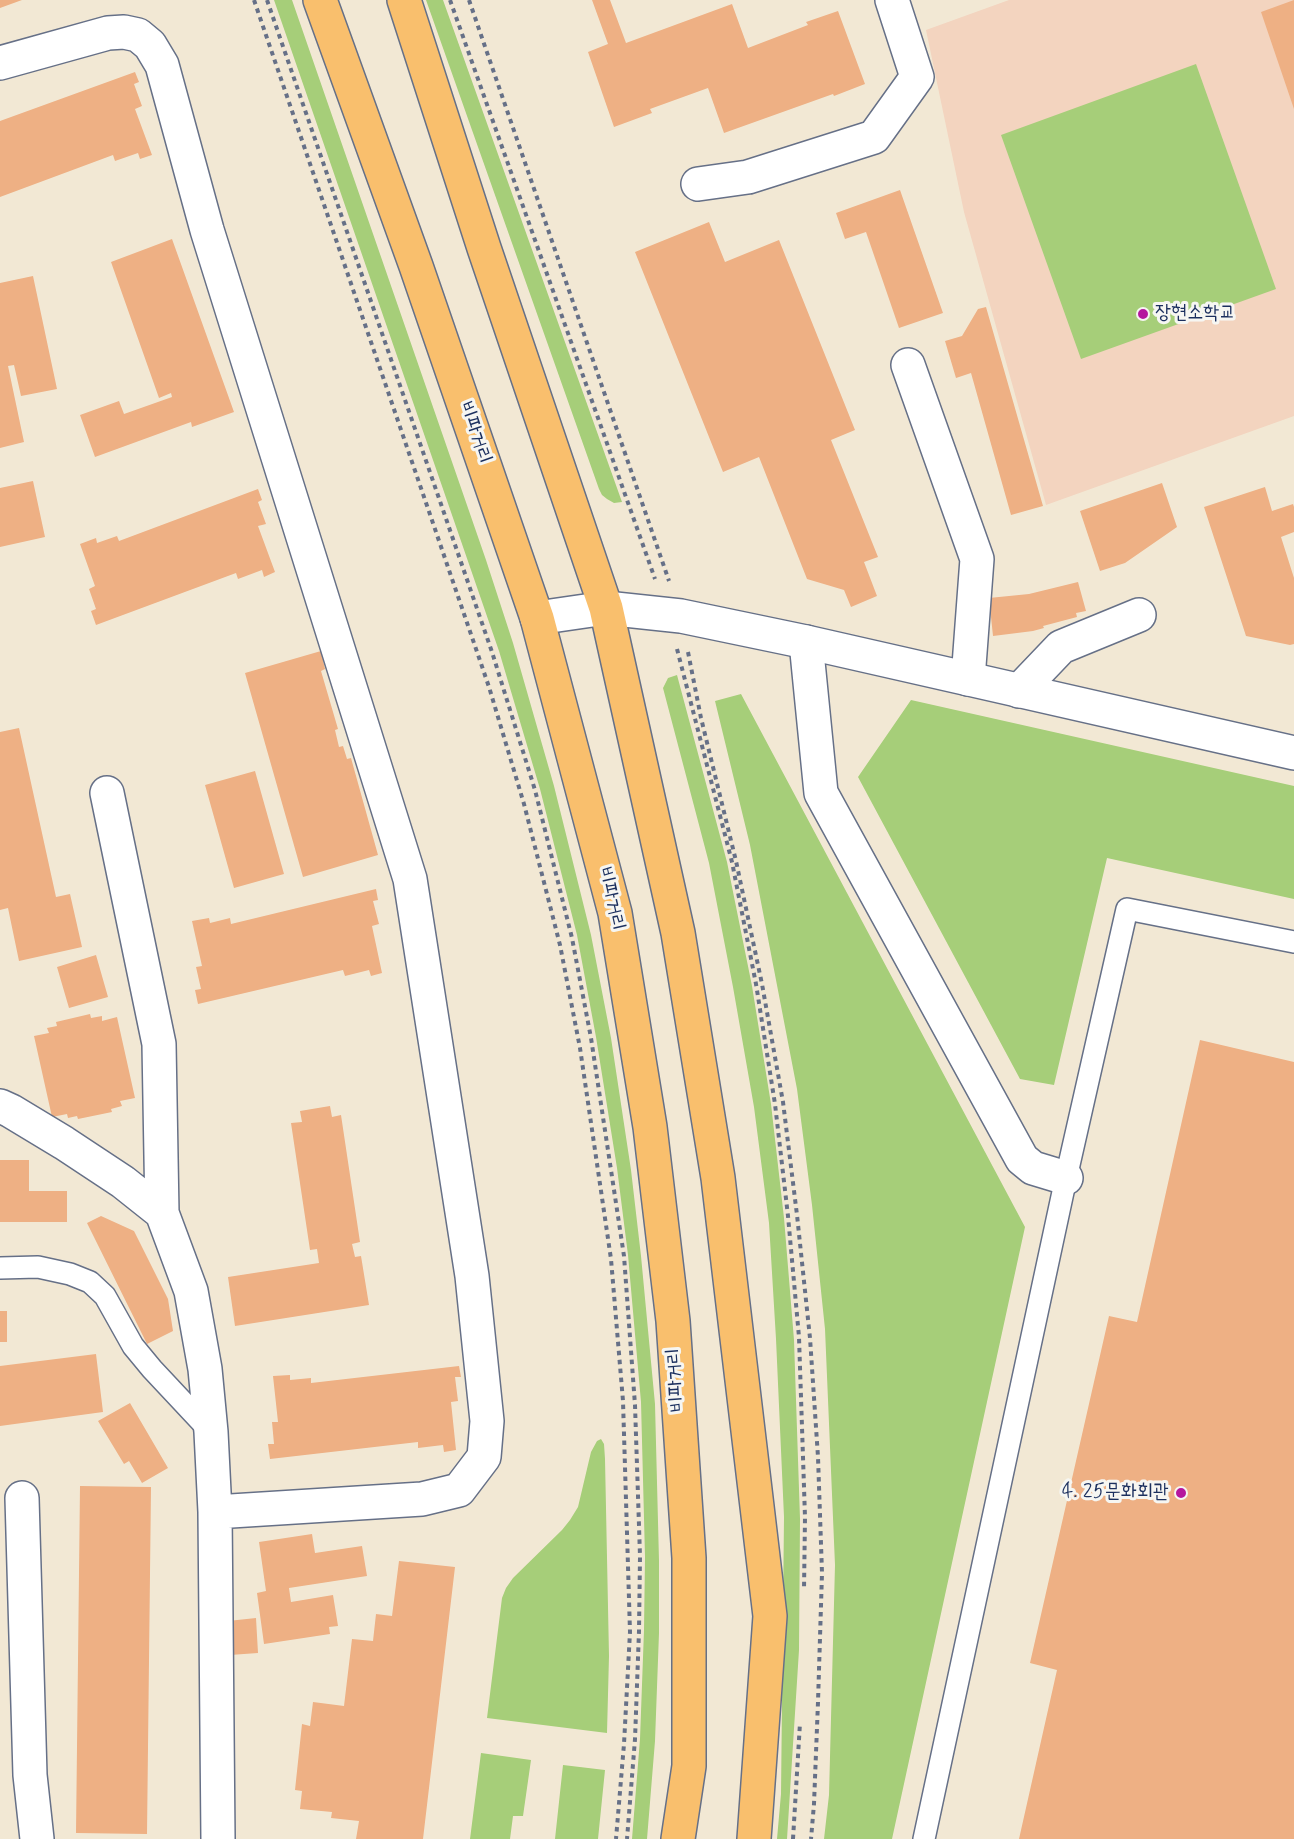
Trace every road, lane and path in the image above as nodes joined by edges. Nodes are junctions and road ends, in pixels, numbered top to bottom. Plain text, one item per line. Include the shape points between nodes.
1 (254, 0) edge
2 (267, 0) edge
3 (320, 0) edge
4 (404, 0) edge
5 (892, 0) edge
6 (0, 63) edge
7 (698, 184) dead end
8 (908, 364) dead end
9 (606, 608) junction
10 (1139, 615) dead end
11 (537, 618) junction
12 (806, 642) junction
13 (968, 679) junction
14 (1019, 691) junction
15 (1294, 753) edge
16 (107, 793) dead end
17 (1294, 942) edge
18 (0, 1106) edge
19 (1066, 1178) junction
20 (162, 1213) junction
21 (0, 1268) edge
22 (211, 1432) junction
23 (22, 1498) dead end
24 (215, 1512) junction
25 (37, 1839) edge
26 (218, 1839) edge
27 (616, 1839) edge
28 (627, 1839) edge
29 (678, 1839) edge
30 (754, 1839) edge
31 (924, 1839) edge

1 - 27 path via 489,687 560,945 580,1048 611,1259 623,1401 630,1632
2 - 28 path via 492,652 535,790 572,938 624,1256 635,1405 639,1631
3 - 11 main road, 비파거리
4 - 9 main road
5 - 7 street via 917,77 874,137 748,177
6 - 24 street via 124,32 138,35 150,45 162,65 210,241 410,879 472,1276 487,1421 484,1457 459,1490 422,1499
8 - 13 street via 977,558
9 - 11 street
9 - 12 street via 681,616
9 - 30 main road via 678,933 722,1214 770,1616
10 - 14 street via 1061,647
11 - 29 main road, 비파거리 via 615,913 654,1161 673,1321 689,1558 688,1766
12 - 13 street
12 - 19 street via 821,793 1022,1159 1033,1168
13 - 14 street
14 - 15 street
16 - 20 street via 159,1044
17 - 19 lane via 1127,909
18 - 20 street via 64,1143
19 - 31 lane
20 - 22 street via 191,1291
21 - 22 lane via 38,1266 90,1282 105,1296 133,1346
22 - 24 street
23 - 25 street via 30,1775
24 - 26 street

